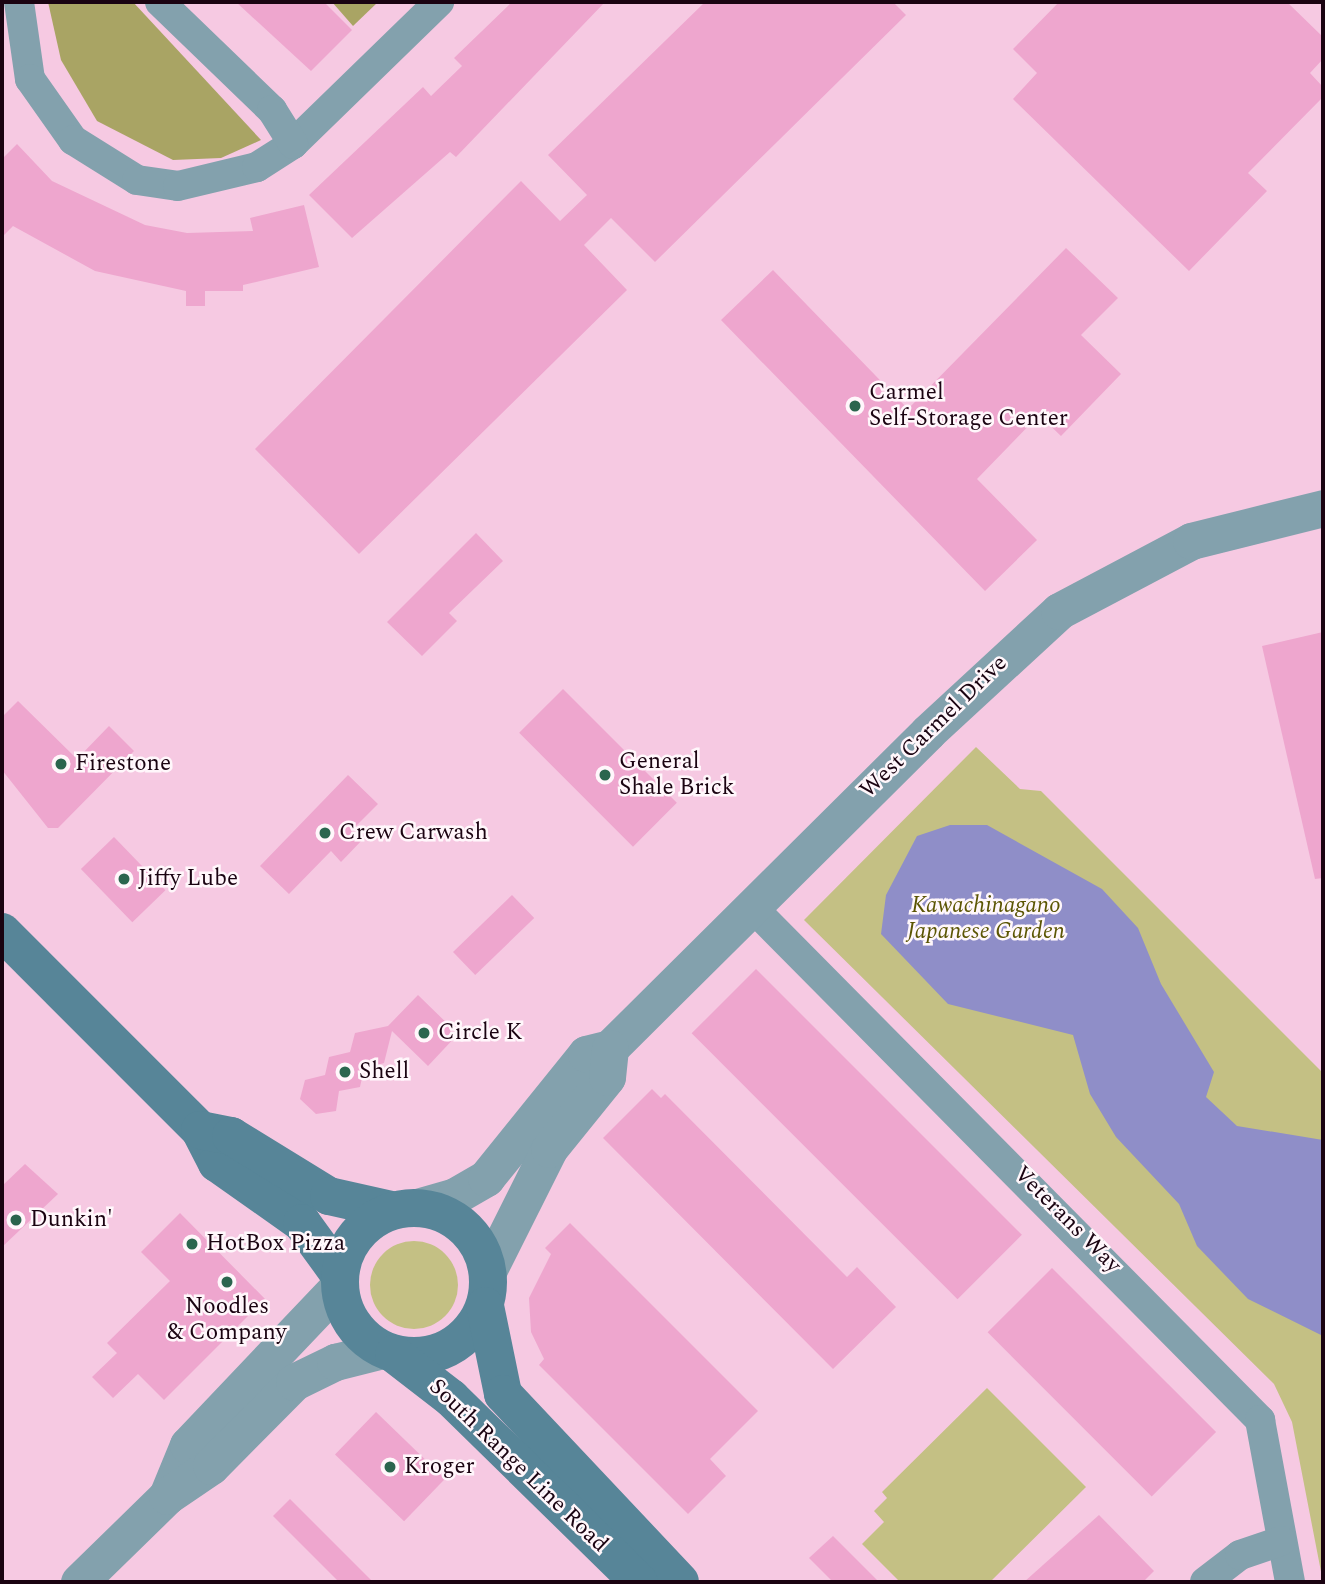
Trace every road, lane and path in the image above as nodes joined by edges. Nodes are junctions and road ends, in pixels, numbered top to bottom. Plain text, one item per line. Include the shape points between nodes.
1 (19, 2) edge
2 (160, 2) edge
3 (439, 2) edge
4 (293, 144) junction
5 (1323, 508) edge
6 (753, 908) junction
7 (2, 932) edge
8 (610, 1048) junction
9 (200, 1130) junction
10 (404, 1209) junction
11 (339, 1280) junction
12 (486, 1288) junction
13 (388, 1352) junction
14 (167, 1496) junction
15 (1281, 1541) junction
16 (79, 1582) edge
17 (639, 1582) edge
18 (680, 1582) edge
19 (1205, 1582) edge
20 (1290, 1582) edge

1 - 4 street via 30,79 64,131 104,164 137,180 178,186 257,167
2 - 4 street via 272,110
3 - 4 street
5 - 6 street, West Carmel Drive via 1191,541 1059,611
6 - 8 street, West Carmel Drive
6 - 15 street, Veterans Way via 1261,1420
7 - 9 main road
8 - 10 street, West Carmel Drive via 586,1054 486,1178 456,1196
8 - 12 street via 607,1077 549,1149
9 - 10 main road via 230,1136 329,1196
9 - 11 main road via 217,1163 302,1223
10 - 11 main road via 356,1234
10 - 12 main road via 464,1226
11 - 13 main road via 352,1324
11 - 14 street via 188,1445
12 - 13 main road via 474,1326 438,1353
12 - 18 main road, South Range Line Road via 503,1394
13 - 14 street via 335,1362 294,1382 211,1466
13 - 17 main road, South Range Line Road via 451,1398
14 - 16 street
15 - 19 street via 1240,1555
15 - 20 street, Veterans Way

